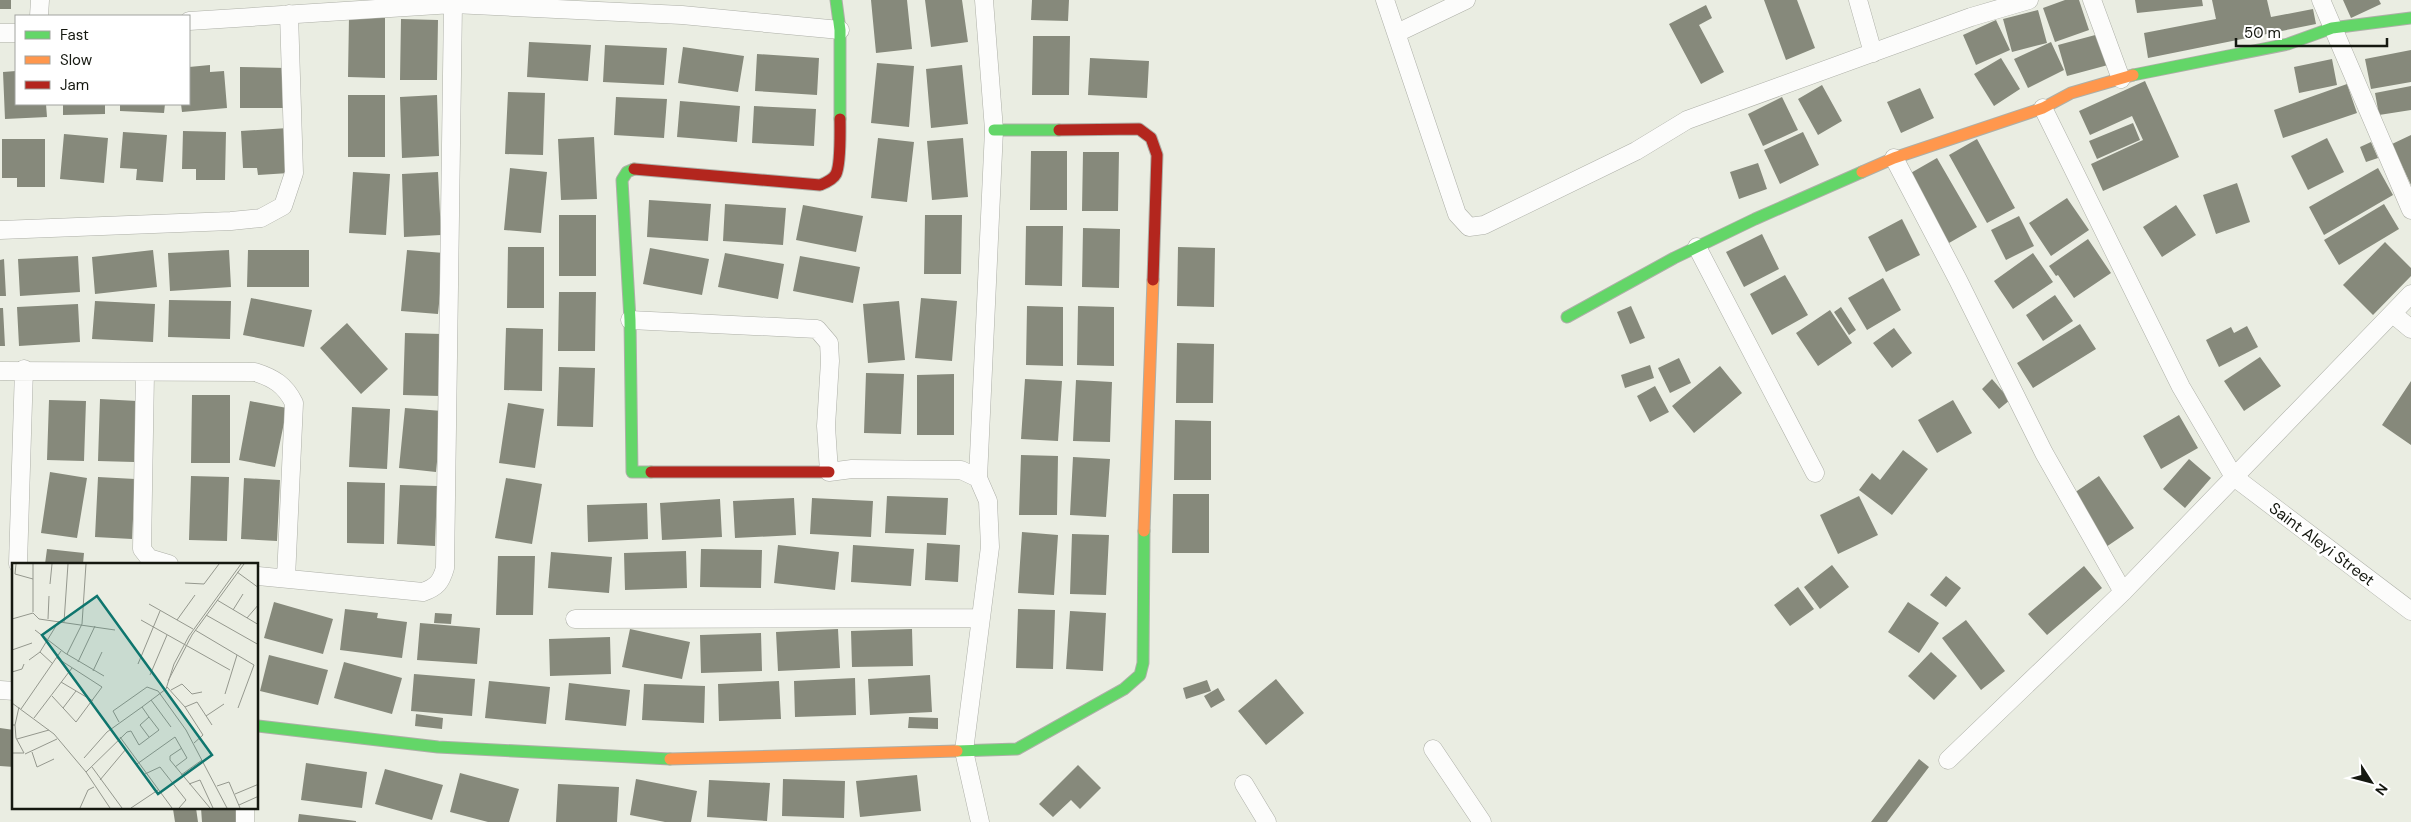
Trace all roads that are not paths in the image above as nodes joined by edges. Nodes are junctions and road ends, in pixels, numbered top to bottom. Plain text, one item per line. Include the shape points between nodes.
1 (40, 0) edge
2 (836, 0) edge
3 (984, 0) edge
4 (1386, 0) edge
5 (1466, 0) edge
6 (1858, 0) edge
7 (2029, 0) edge
8 (2092, 0) edge
9 (2322, 0) edge
10 (453, 4) junction
11 (680, 7) edge
12 (289, 14) junction
13 (39, 15) edge
14 (2411, 18) edge
15 (190, 21) edge
16 (2332, 28) junction
17 (840, 30) junction
18 (0, 33) edge
19 (15, 33) edge
20 (1397, 34) junction
21 (1873, 53) junction
22 (2121, 79) junction
23 (2043, 108) junction
24 (994, 130) junction
25 (1894, 158) junction
26 (2411, 210) edge
27 (0, 230) edge
28 (1697, 247) junction
29 (2411, 294) edge
30 (2393, 314) junction
31 (1567, 317) dead end
32 (630, 320) junction
33 (2411, 329) edge
34 (24, 369) junction
35 (0, 371) edge
36 (145, 373) junction
37 (829, 472) junction
38 (1815, 473) dead end
39 (2234, 477) junction
40 (978, 478) junction
41 (18, 563) edge
42 (166, 563) edge
43 (259, 576) edge
44 (286, 578) junction
45 (2123, 592) junction
46 (2411, 611) edge
47 (981, 618) junction
48 (575, 619) dead end
49 (259, 726) edge
50 (1433, 749) dead end
51 (964, 750) junction
52 (1948, 760) dead end
53 (1244, 784) dead end
54 (980, 822) edge
55 (1267, 822) edge
56 (1482, 822) edge

1 - 13 street
2 - 17 street
3 - 24 street
4 - 20 street
5 - 20 street
6 - 21 street
7 - 21 street via 1971,17
8 - 22 street
9 - 16 street
10 - 11 street
10 - 12 street
10 - 44 street via 445,568 441,581 423,592
11 - 17 street
12 - 15 street
12 - 27 street via 294,173 283,206 261,218 231,221
14 - 16 street
16 - 22 street via 2288,44 2145,71
16 - 26 street
17 - 32 street via 840,143 836,174 829,181 820,184 634,168 627,172 622,180
18 - 19 street
20 - 21 street via 1456,214 1469,227 1484,226 1578,180 1636,151 1687,120
22 - 23 street via 2071,94
23 - 25 street
23 - 39 street via 2181,387
24 - 40 street
24 - 51 street via 1139,130 1152,138 1157,155 1143,548 1144,663 1140,675 1124,689 1017,748
25 - 28 street
25 - 45 street via 2044,453
28 - 31 street
28 - 38 street
29 - 30 street
30 - 33 street
30 - 39 street
32 - 37 street via 817,328 829,342 826,426
32 - 37 street via 632,472
34 - 35 street
34 - 36 street
34 - 41 street
36 - 42 street via 142,549 149,558
36 - 44 street via 255,372 287,388 294,403
37 - 40 street via 852,469 961,470
39 - 45 street
39 - 46 street, Saint Aleyi Street
40 - 47 street via 988,501 990,547
43 - 44 street
45 - 52 street
47 - 48 street
47 - 51 street
49 - 51 street via 438,747 654,759
50 - 56 street
51 - 54 street
53 - 55 street

